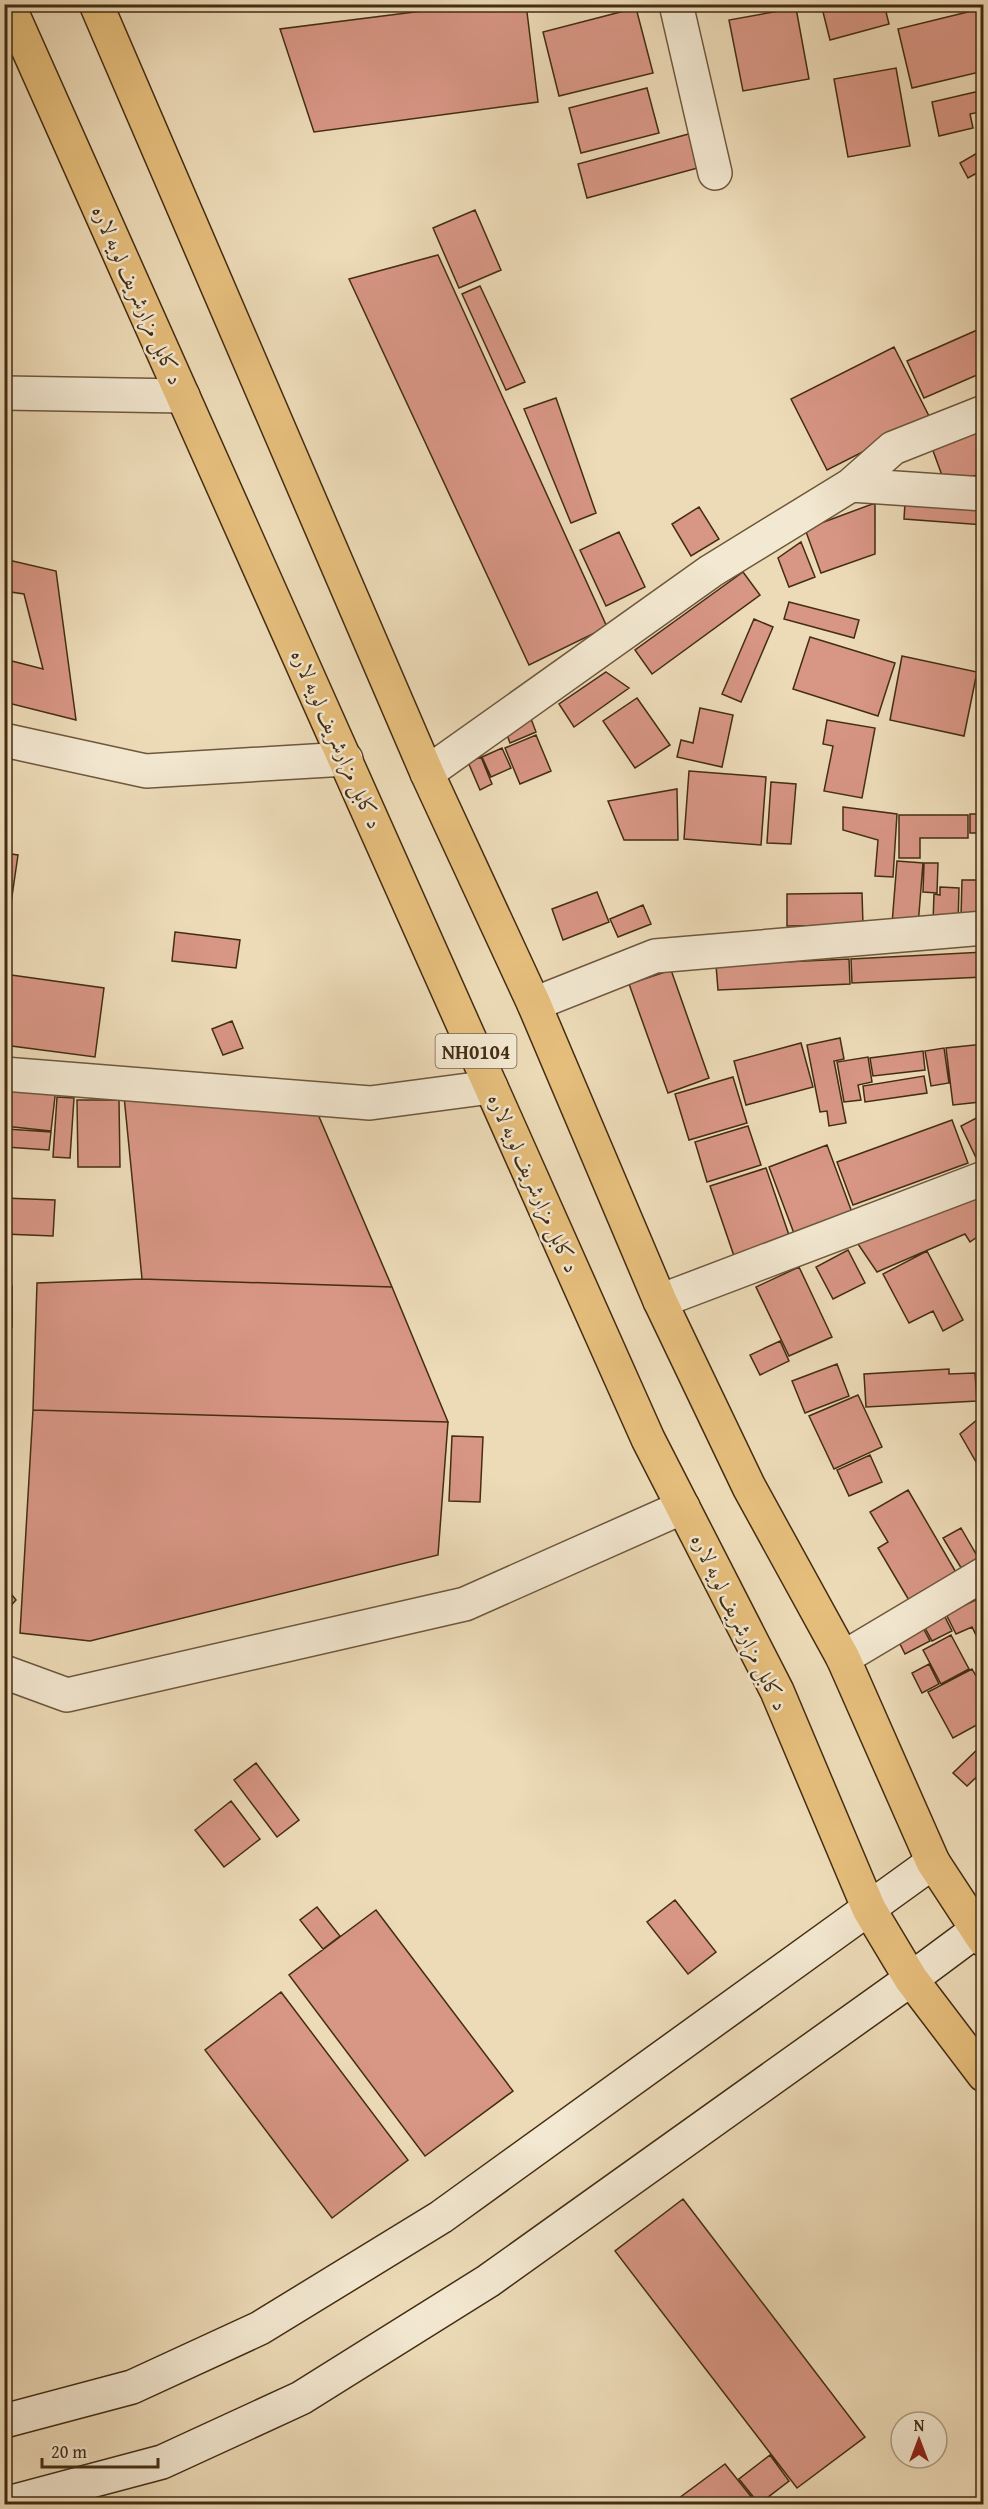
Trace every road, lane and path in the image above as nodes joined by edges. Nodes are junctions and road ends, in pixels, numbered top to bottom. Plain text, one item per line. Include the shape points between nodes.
1 (8, 4) edge
2 (96, 4) edge
3 (676, 4) edge
4 (715, 173) dead end
5 (4, 393) edge
6 (183, 396) junction
7 (984, 412) edge
8 (851, 485) junction
9 (984, 494) edge
10 (4, 740) edge
11 (346, 759) junction
12 (427, 773) junction
13 (984, 928) edge
14 (534, 1004) junction
15 (4, 1074) edge
16 (491, 1087) junction
17 (984, 1178) edge
18 (660, 1301) junction
19 (683, 1507) junction
20 (984, 1574) edge
21 (843, 1658) junction
22 (4, 1672) edge
23 (933, 1862) junction
24 (869, 1910) junction
25 (980, 1935) edge
26 (911, 1979) junction
27 (984, 2075) edge
28 (4, 2421) edge
29 (4, 2504) edge

1 - 6 highway, د کابل مزارشریف لویه لاره / NH0104
2 - 12 highway, NH0104
3 - 4 street
5 - 6 street
6 - 11 highway, د کابل مزارشریف لویه لاره / NH0104
7 - 8 street via 893,448
8 - 9 street
8 - 12 street via 711,571
10 - 11 street via 146,771
11 - 16 highway, د کابل مزارشریف لویه لاره / NH0104
12 - 14 highway, NH0104
13 - 14 street via 655,956
14 - 18 highway, NH0104
15 - 16 street via 370,1103
16 - 19 highway, د کابل مزارشریف لویه لاره / NH0104 via 648,1439
17 - 18 street
18 - 21 highway, NH0104 via 749,1487
19 - 22 street via 465,1604 67,1695
19 - 24 highway, د کابل مزارشریف لویه لاره / NH0104 via 777,1691
20 - 21 street
21 - 23 highway, NH0104
23 - 24 street
23 - 25 highway, NH0104
24 - 26 highway, د کابل مزارشریف لویه لاره / NH0104
24 - 28 street via 441,2217 260,2328 132,2387
25 - 26 street
26 - 27 highway, د کابل مزارشریف لویه لاره / NH0104
26 - 29 street via 488,2281 301,2398 162,2462

